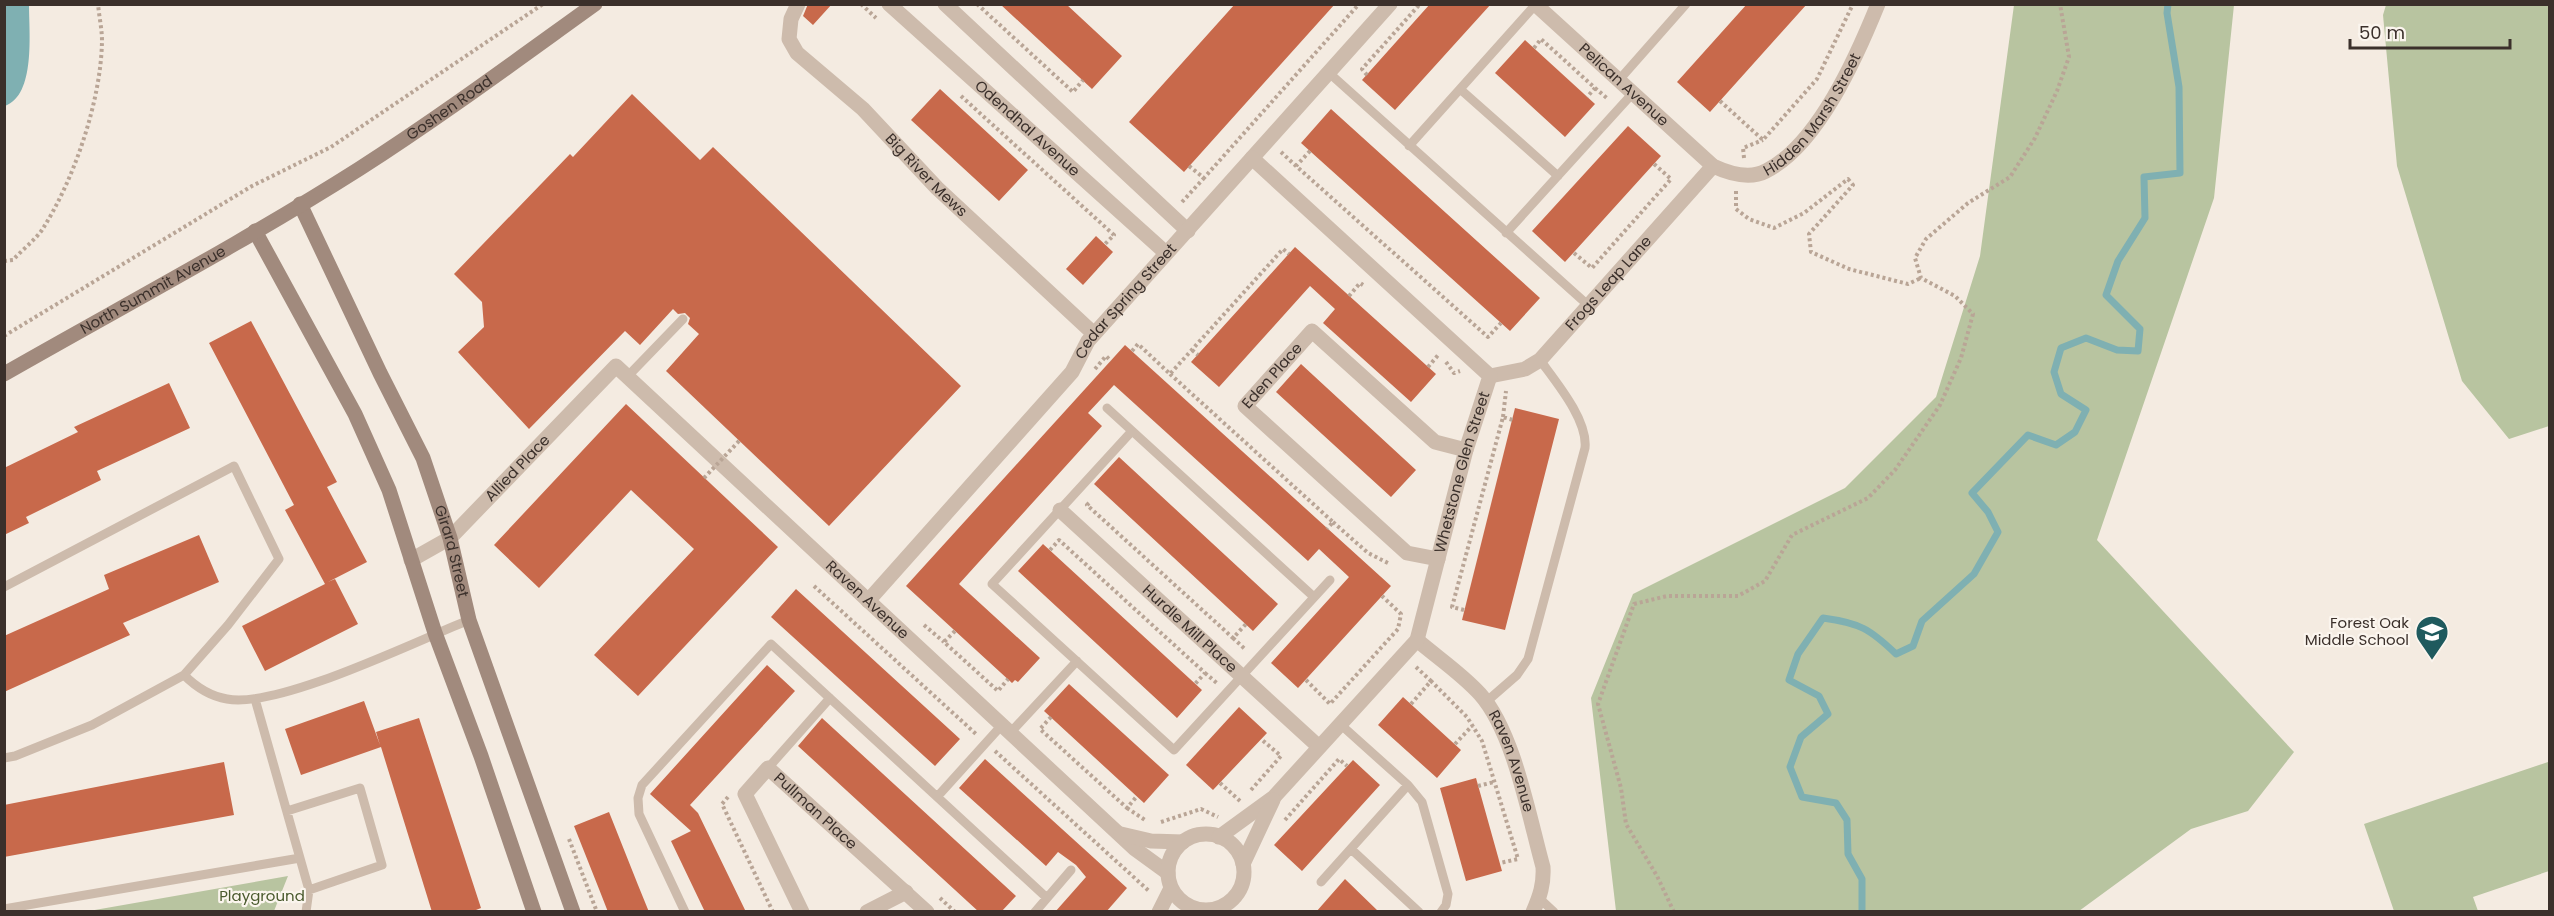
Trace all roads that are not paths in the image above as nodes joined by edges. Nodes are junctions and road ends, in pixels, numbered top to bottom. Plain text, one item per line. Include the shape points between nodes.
1 (595, 4) edge
2 (798, 4) edge
3 (889, 4) edge
4 (945, 4) edge
5 (1390, 4) edge
6 (1686, 4) edge
7 (1878, 4) edge
8 (1536, 5) edge
9 (1328, 72) junction
10 (1619, 80) junction
11 (1460, 89) junction
12 (1633, 93) junction
13 (1409, 146) junction
14 (1252, 158) junction
15 (1713, 166) junction
16 (1558, 176) junction
17 (300, 204) junction
18 (255, 231) junction
19 (1188, 231) junction
20 (1506, 233) junction
21 (1166, 253) junction
22 (1589, 306) junction
23 (683, 319) dead end
24 (1094, 334) junction
25 (1540, 360) junction
26 (622, 371) junction
27 (4, 374) edge
28 (1490, 376) junction
29 (1107, 408) dead end
30 (1132, 431) junction
31 (1466, 450) junction
32 (1060, 510) junction
33 (450, 538) junction
34 (1438, 559) junction
35 (411, 560) junction
36 (1330, 580) dead end
37 (4, 587) edge
38 (1314, 597) junction
39 (868, 601) junction
40 (469, 620) junction
41 (435, 633) junction
42 (1417, 640) junction
43 (1077, 661) junction
44 (184, 675) junction
45 (1240, 676) junction
46 (830, 698) junction
47 (255, 699) junction
48 (1486, 702) junction
49 (1340, 724) junction
50 (1006, 729) junction
51 (1318, 746) junction
52 (4, 758) edge
53 (768, 768) junction
54 (1408, 785) junction
55 (937, 797) junction
56 (287, 811) junction
57 (1256, 819) junction
58 (1118, 833) junction
59 (1219, 837) junction
60 (1183, 842) junction
61 (1352, 849) junction
62 (300, 858) junction
63 (1243, 864) junction
64 (1071, 870) dead end
65 (1170, 881) junction
66 (1321, 882) dead end
67 (309, 890) junction
68 (906, 892) junction
69 (1236, 895) junction
70 (1047, 898) junction
71 (1536, 905) edge
72 (4, 909) edge
73 (1205, 911) edge
74 (306, 912) edge
75 (534, 912) edge
76 (573, 912) edge
77 (685, 912) edge
78 (802, 912) edge
79 (867, 912) edge
80 (927, 912) edge
81 (1035, 912) edge
82 (1159, 912) edge
83 (1243, 912) edge
84 (1419, 912) edge
85 (1441, 912) edge
86 (1554, 912) edge

1 - 17 street, Goshen Road via 454,106
2 - 24 street, Big River Mews via 791,19 789,39 797,53 863,109 937,188
3 - 21 street, Odendhal Avenue
4 - 19 street
5 - 9 street, Cedar Spring Street
6 - 10 lane
7 - 15 street, Hidden Marsh Street via 1847,76 1820,119 1789,155 1764,172 1729,174
8 - 10 street, Pelican Avenue
8 - 11 lane
9 - 13 lane
9 - 14 street, Cedar Spring Street
10 - 12 street, Pelican Avenue
11 - 13 lane
11 - 16 lane
12 - 15 street, Pelican Avenue
12 - 16 lane
13 - 20 lane
14 - 19 street, Cedar Spring Street
14 - 28 street, Whetstone Glen Street
15 - 22 street, Frogs Leap Lane
16 - 20 lane
17 - 18 street, North Summit Avenue
17 - 33 street, Girard Street via 423,458
18 - 27 street, North Summit Avenue
18 - 35 street via 355,414 389,490
19 - 21 street, Cedar Spring Street
20 - 22 lane
21 - 24 street, Cedar Spring Street
22 - 25 street, Frogs Leap Lane
23 - 26 lane
24 - 39 street, Cedar Spring Street via 1072,372
25 - 28 street, Frogs Leap Lane via 1525,369
25 - 48 lane via 1587,436 1528,659 1517,675
26 - 33 street, Allied Place
26 - 39 street, Raven Avenue
28 - 31 street, Whetstone Glen Street
29 - 30 lane
30 - 32 lane
30 - 38 lane
31 - 34 street, Whetstone Glen Street
31 - 34 street, Eden Place via 1435,442 1312,332 1245,406 1407,553
32 - 43 lane via 992,584
32 - 45 street, Hurdle Mill Place
33 - 35 street, Allied Place
33 - 40 street, Girard Street
34 - 42 street, Whetstone Glen Street
35 - 41 street
36 - 38 lane
37 - 44 lane via 234,466 279,559
38 - 45 lane
39 - 50 street, Raven Avenue
40 - 41 lane
40 - 76 street, Girard Street
41 - 47 lane via 320,681
41 - 75 street
42 - 48 street, Raven Avenue
42 - 49 street, Whetstone Glen Street
43 - 45 lane via 1174,750
43 - 50 lane
44 - 47 lane via 210,694
44 - 52 lane via 92,725
45 - 51 street, Hurdle Mill Place
46 - 53 lane
46 - 55 lane
46 - 77 lane via 771,644 642,785 639,814
47 - 56 lane
48 - 71 street, Raven Avenue via 1508,742 1543,867 1544,882
49 - 51 street, Whetstone Glen Street
49 - 54 lane
50 - 55 lane
50 - 58 street, Raven Avenue
51 - 57 street, Whetstone Glen Street
53 - 68 street, Pullman Place
53 - 78 street, Pullman Place via 745,794
54 - 61 lane
54 - 85 lane via 1422,802 1448,894
55 - 70 lane
56 - 62 lane
56 - 67 lane via 360,788 382,865
57 - 59 street
57 - 63 street, Whetstone Glen Street
58 - 60 street, Raven Avenue via 1151,841
58 - 65 street, Raven Avenue
59 - 60 street via 1206,834
59 - 63 street via 1238,852
60 - 65 street via 1169,862
61 - 66 lane
61 - 84 lane
62 - 67 lane
62 - 72 lane
63 - 69 street via 1242,885
64 - 70 lane
65 - 73 street via 1187,906
65 - 82 street
67 - 74 lane
68 - 79 street
68 - 80 street, Pullman Place
69 - 73 street via 1230,902
69 - 83 street
70 - 81 lane
71 - 86 lane

